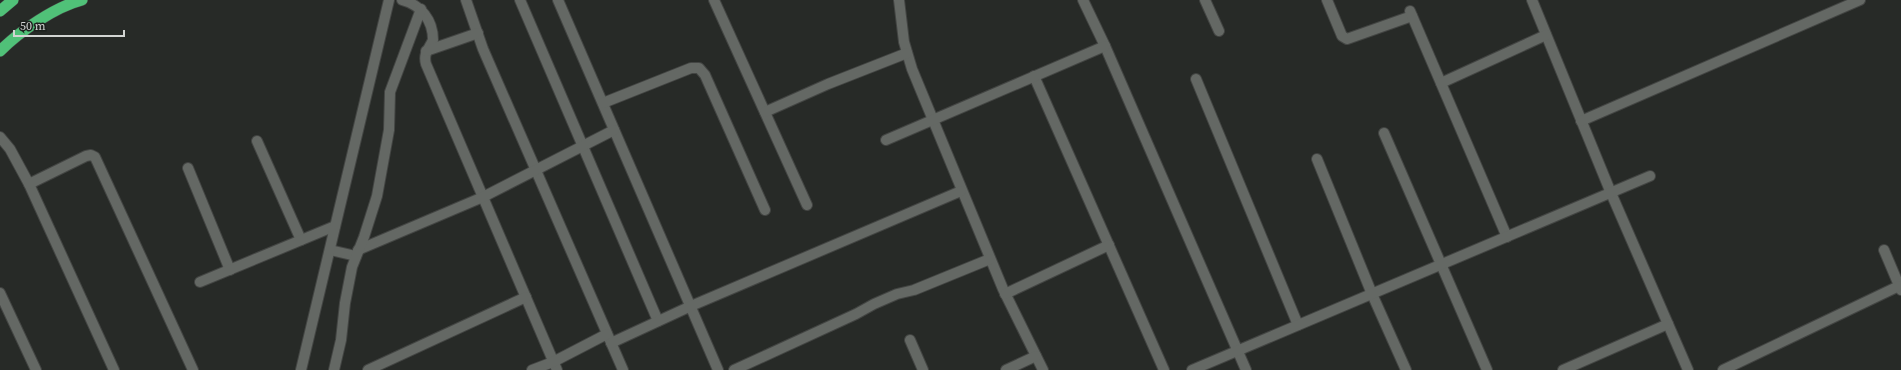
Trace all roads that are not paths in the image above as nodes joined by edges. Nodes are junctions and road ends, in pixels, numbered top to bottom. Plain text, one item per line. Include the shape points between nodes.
1 (13, 0) edge
2 (82, 0) edge
3 (389, 0) edge
4 (402, 0) edge
5 (466, 0) edge
6 (520, 0) edge
7 (558, 0) edge
8 (714, 0) edge
9 (899, 0) edge
10 (1083, 0) edge
11 (1205, 0) edge
12 (1327, 0) edge
13 (1532, 0) edge
14 (1860, 0) edge
15 (421, 9) junction
16 (0, 11) edge
17 (1219, 31) dead end
18 (478, 33) junction
19 (1546, 35) junction
20 (1105, 46) junction
21 (0, 51) edge
22 (426, 52) junction
23 (907, 53) junction
24 (1034, 76) junction
25 (1196, 79) dead end
26 (1441, 82) junction
27 (603, 103) junction
28 (765, 112) junction
29 (932, 120) junction
30 (1581, 121) junction
31 (614, 130) junction
32 (1384, 133) dead end
33 (0, 137) edge
34 (886, 140) dead end
35 (258, 141) dead end
36 (583, 146) junction
37 (1317, 159) dead end
38 (188, 168) dead end
39 (536, 170) junction
40 (1650, 176) dead end
41 (29, 184) junction
42 (961, 191) junction
43 (1610, 192) junction
44 (483, 197) junction
45 (807, 205) dead end
46 (765, 210) dead end
47 (335, 226) junction
48 (1507, 236) junction
49 (301, 240) junction
50 (1109, 245) junction
51 (330, 250) junction
52 (1884, 250) dead end
53 (357, 253) junction
54 (990, 259) junction
55 (1441, 264) junction
56 (230, 270) junction
57 (200, 282) dead end
58 (1900, 288) edge
59 (0, 293) edge
60 (1005, 294) junction
61 (1372, 294) junction
62 (526, 297) junction
63 (691, 306) junction
64 (658, 321) junction
65 (1668, 324) junction
66 (1298, 325) junction
67 (609, 338) junction
68 (910, 340) dead end
69 (1238, 350) junction
70 (1036, 356) junction
71 (555, 366) edge
72 (36, 370) edge
73 (114, 370) edge
74 (193, 370) edge
75 (301, 370) edge
76 (334, 370) edge
77 (368, 370) edge
78 (532, 370) edge
79 (622, 370) edge
80 (718, 370) edge
81 (734, 370) edge
82 (923, 370) edge
83 (1006, 370) edge
84 (1042, 370) edge
85 (1164, 370) edge
86 (1192, 370) edge
87 (1246, 370) edge
88 (1406, 370) edge
89 (1487, 370) edge
90 (1563, 370) edge
91 (1688, 370) edge
92 (1724, 370) edge

1 - 16 highway
2 - 21 highway via 70,3 43,18
3 - 47 street
4 - 15 street via 411,2
5 - 18 street
6 - 36 street
7 - 27 street
8 - 28 street
9 - 23 street
10 - 20 street
11 - 17 street
12 - 26 street via 1342,36 1347,39 1411,14
13 - 19 street
14 - 30 street
15 - 22 street via 433,35
15 - 53 street via 392,87 389,130 378,196
18 - 22 street
18 - 39 street
19 - 26 street
19 - 30 street
20 - 24 street
20 - 69 street
22 - 44 street via 426,64
23 - 28 street
23 - 29 street
24 - 29 street
24 - 50 street
25 - 66 street
26 - 48 street
27 - 31 street
27 - 46 street via 696,66 705,75
28 - 45 street
29 - 34 street
29 - 42 street
30 - 43 street
31 - 36 street
31 - 63 street
32 - 55 street
33 - 41 street via 10,149
35 - 49 street
36 - 39 street
36 - 64 street
37 - 61 street
38 - 56 street
39 - 44 street
39 - 67 street
40 - 43 street
41 - 73 street
41 - 74 street via 86,156 91,155 95,158
42 - 54 street
42 - 63 street
43 - 48 street
43 - 65 street
44 - 53 street
44 - 62 street
47 - 49 street
47 - 51 street
48 - 55 street
49 - 56 street
50 - 60 street
50 - 85 street
51 - 53 street
51 - 75 street
52 - 58 street
53 - 76 street via 345,303 341,340
54 - 60 street
54 - 81 street via 874,304
55 - 61 street
55 - 89 street
56 - 57 street
58 - 92 street
59 - 72 street
60 - 70 street
61 - 66 street
61 - 88 street
62 - 71 street
62 - 77 street
63 - 64 street
63 - 80 street
64 - 67 street
65 - 90 street
65 - 91 street
66 - 69 street
67 - 71 street
67 - 79 street
68 - 82 street
69 - 86 street
69 - 87 street
70 - 83 street
70 - 84 street
71 - 78 street

